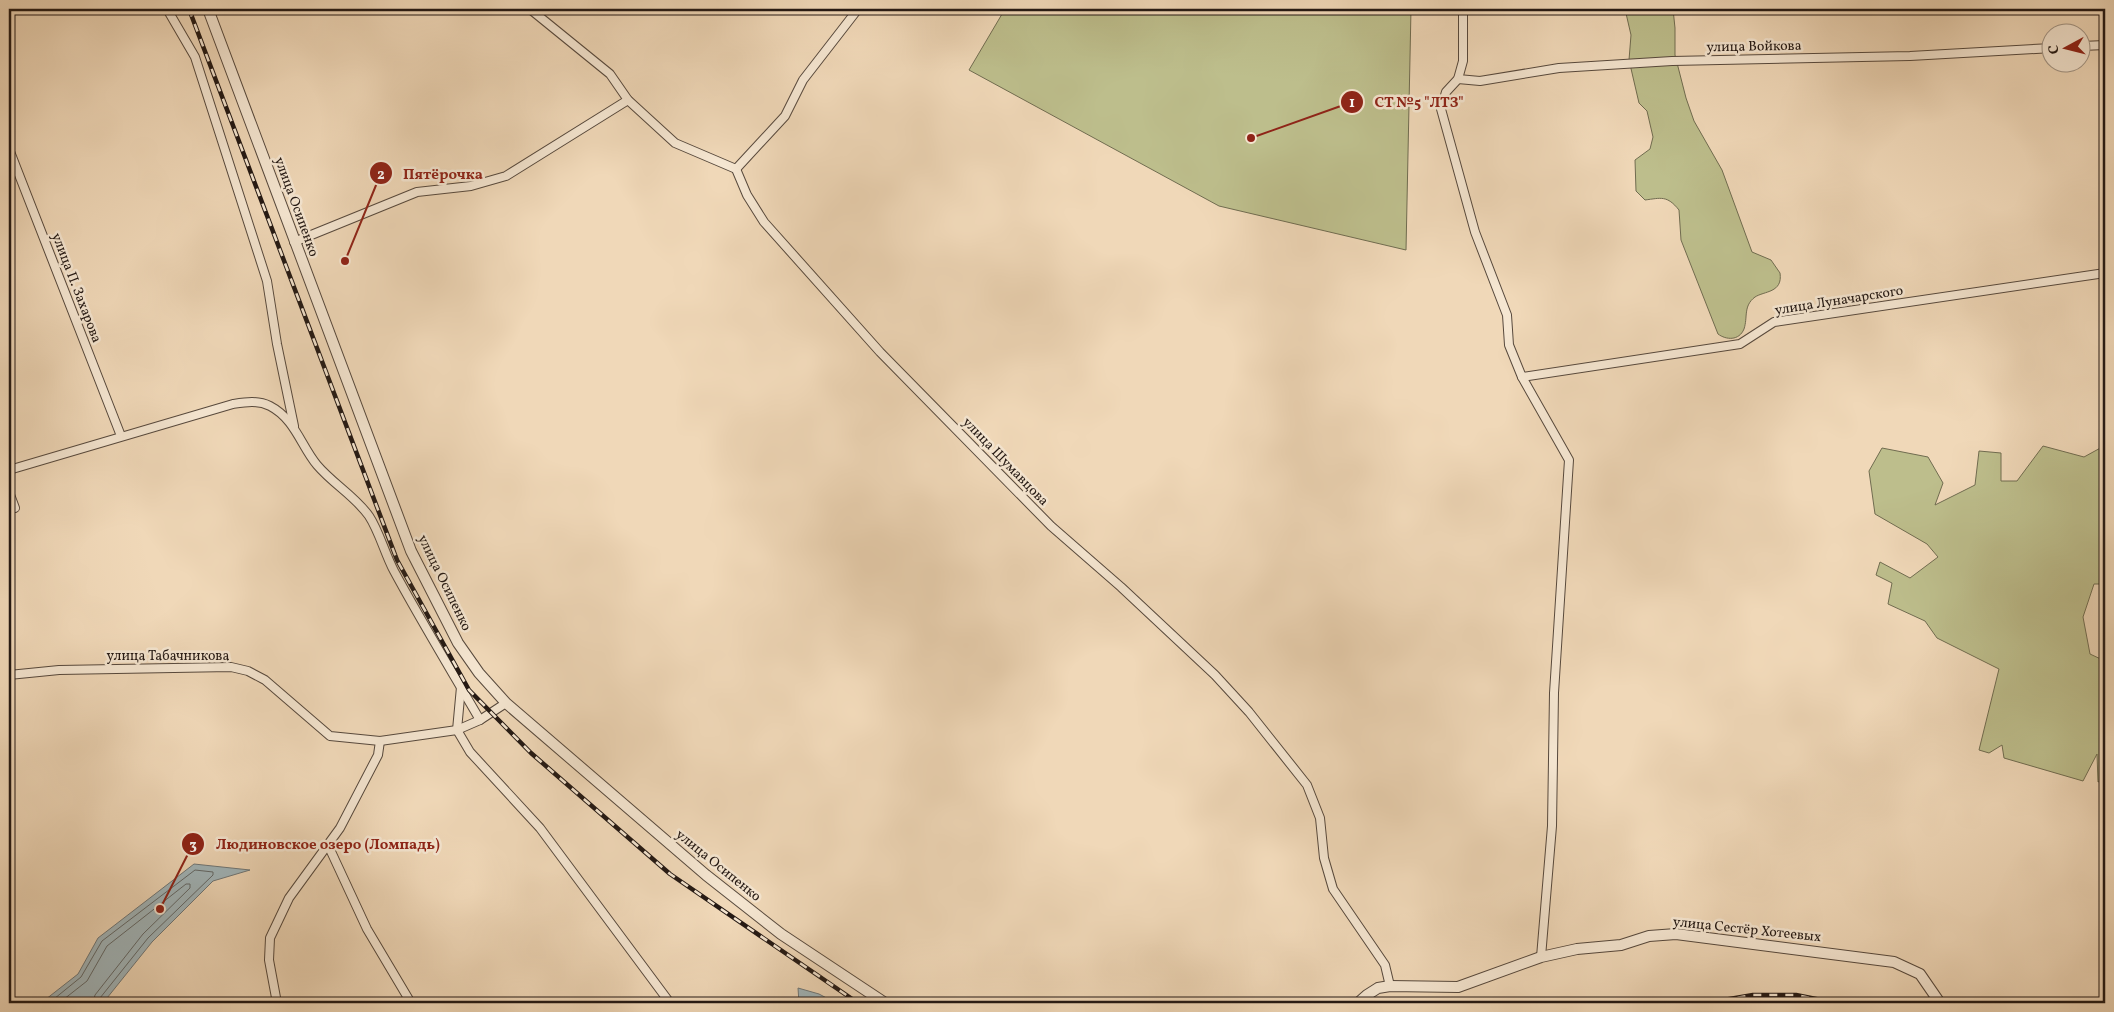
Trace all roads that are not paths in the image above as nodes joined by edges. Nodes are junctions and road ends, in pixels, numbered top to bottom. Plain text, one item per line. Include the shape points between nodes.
1 (167, 9) edge
2 (208, 9) edge
3 (530, 9) edge
4 (858, 9) edge
5 (1463, 9) edge
6 (2105, 45) edge
7 (2092, 46) edge
8 (2042, 49) edge
9 (1458, 79) junction
10 (628, 100) junction
11 (9, 150) edge
12 (736, 169) junction
13 (294, 242) junction
14 (2105, 273) edge
15 (1522, 377) junction
16 (294, 426) junction
17 (121, 436) junction
18 (9, 470) edge
19 (9, 492) edge
20 (15, 508) dead end
21 (9, 675) edge
22 (461, 687) junction
23 (506, 703) junction
24 (480, 720) junction
25 (457, 730) junction
26 (380, 742) junction
27 (328, 845) junction
28 (1541, 957) junction
29 (1390, 986) junction
30 (278, 1003) edge
31 (410, 1003) edge
32 (670, 1003) edge
33 (885, 1003) edge
34 (1358, 1003) edge
35 (1940, 1003) edge

1 - 16 street via 195,57 267,282
2 - 13 street, улица Осипенко
3 - 10 street via 610,74
4 - 12 street via 803,80 785,116
5 - 9 street via 1463,61
6 - 7 street
8 - 9 street, улица Войкова via 1910,56 1672,61 1559,68 1480,80
9 - 15 street via 1446,92 1441,109 1475,232 1507,315 1509,345
10 - 12 street via 675,142
10 - 13 street via 506,176 471,186 417,192
11 - 17 street, улица П. Захарова
12 - 29 street, улица Шумавцова via 764,222 880,352 1051,526 1215,675 1249,712 1307,785 1320,818 1324,858 1333,889 1385,965
13 - 23 street, улица Осипенко via 411,551 458,643
14 - 15 street, улица Луначарского via 1774,322 1740,344
15 - 28 street via 1569,460 1554,694 1552,826
16 - 17 street via 271,406 252,401
16 - 22 street via 316,464 370,517 386,557
17 - 18 street
19 - 20 street
21 - 26 street, улица Табачникова via 59,670 232,667 248,670 265,680 330,736
22 - 24 street
22 - 25 street
23 - 24 street, улица Табачникова
23 - 33 street, улица Осипенко via 706,875 781,934
24 - 25 street, улица Табачникова
25 - 26 street, улица Табачникова
25 - 32 street via 470,752 540,828
26 - 27 street via 378,755
27 - 30 street via 290,898 270,938 269,960
27 - 31 street via 366,929
28 - 29 street, улица Сестёр Хотеевых via 1458,987
28 - 35 street, улица Сестёр Хотеевых via 1577,949 1621,945 1649,936 1676,934 1894,962 1920,974
29 - 34 street via 1378,988

